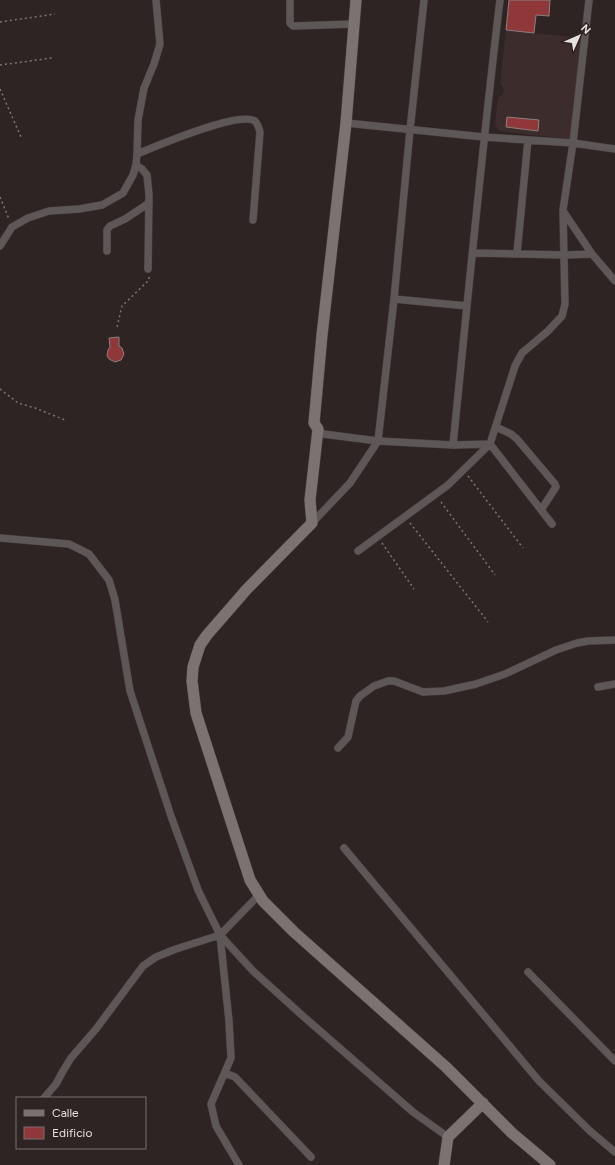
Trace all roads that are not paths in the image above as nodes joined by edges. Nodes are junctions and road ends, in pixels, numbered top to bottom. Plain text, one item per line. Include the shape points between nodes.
1 (156, 0) edge
2 (290, 0) edge
3 (356, 0) edge
4 (424, 0) edge
5 (500, 0) edge
6 (589, 0) edge
7 (354, 24) junction
8 (346, 123) junction
9 (410, 130) junction
10 (484, 137) junction
11 (528, 140) junction
12 (573, 144) junction
13 (615, 149) edge
14 (137, 154) junction
15 (136, 165) junction
16 (149, 203) junction
17 (563, 210) junction
18 (253, 220) dead end
19 (0, 246) edge
20 (107, 251) dead end
21 (473, 253) junction
22 (517, 253) junction
23 (592, 254) junction
24 (565, 255) junction
25 (148, 269) dead end
26 (615, 281) edge
27 (394, 299) junction
28 (467, 306) junction
29 (496, 427) junction
30 (318, 429) junction
31 (378, 441) junction
32 (490, 444) junction
33 (453, 445) junction
34 (541, 510) junction
35 (312, 522) junction
36 (552, 524) dead end
37 (0, 538) edge
38 (358, 551) dead end
39 (615, 640) edge
40 (615, 684) edge
41 (598, 686) dead end
42 (338, 748) dead end
43 (344, 848) dead end
44 (259, 895) junction
45 (220, 935) junction
46 (528, 972) dead end
47 (615, 1061) edge
48 (225, 1074) junction
49 (45, 1097) edge
50 (483, 1103) junction
51 (448, 1137) junction
52 (615, 1152) edge
53 (311, 1157) dead end
54 (239, 1165) edge
55 (444, 1165) edge
56 (550, 1165) edge

1 - 14 street via 160,44 144,88 138,120
2 - 7 street via 290,23 293,26
3 - 7 street
4 - 9 street
5 - 10 street
6 - 12 street
7 - 8 street
8 - 9 street
8 - 30 street via 314,422
9 - 10 street
9 - 27 street
10 - 11 street
10 - 21 street
11 - 12 street
11 - 22 street
12 - 13 street
12 - 17 street
14 - 15 street
14 - 18 street via 212,126 233,120 254,120 260,132
15 - 16 street via 147,175
15 - 19 street via 123,193 102,205 49,211 28,218 12,227
16 - 20 street via 110,226 107,230
16 - 25 street
17 - 23 street
17 - 24 street
21 - 22 street
21 - 28 street
22 - 24 street
23 - 24 street
23 - 26 street
24 - 29 street via 565,304 562,316 522,353 515,366
27 - 28 street
27 - 31 street
28 - 33 street
29 - 32 street
29 - 34 street via 517,439 555,484 556,487
30 - 31 street via 324,434
30 - 35 street via 310,500
31 - 33 street
31 - 35 street via 350,484
32 - 33 street
32 - 34 street
32 - 38 street via 448,485
34 - 36 street
35 - 44 street via 206,635 200,644 193,667 196,713 250,880
37 - 45 street via 69,544 89,554 109,580 115,600 130,691 198,890
39 - 42 street via 577,643 505,674 444,691 423,692 394,681 374,686 356,701 348,737
40 - 41 street
43 - 52 street via 539,1081
44 - 45 street
44 - 50 street via 294,932
45 - 48 street via 231,1058
45 - 49 street via 156,956 144,966 71,1058 56,1084
45 - 51 street via 253,971 326,1036 413,1112
46 - 47 street
48 - 53 street via 235,1077
48 - 54 street via 211,1104 216,1126
50 - 51 street
50 - 56 street via 512,1133
51 - 55 street

